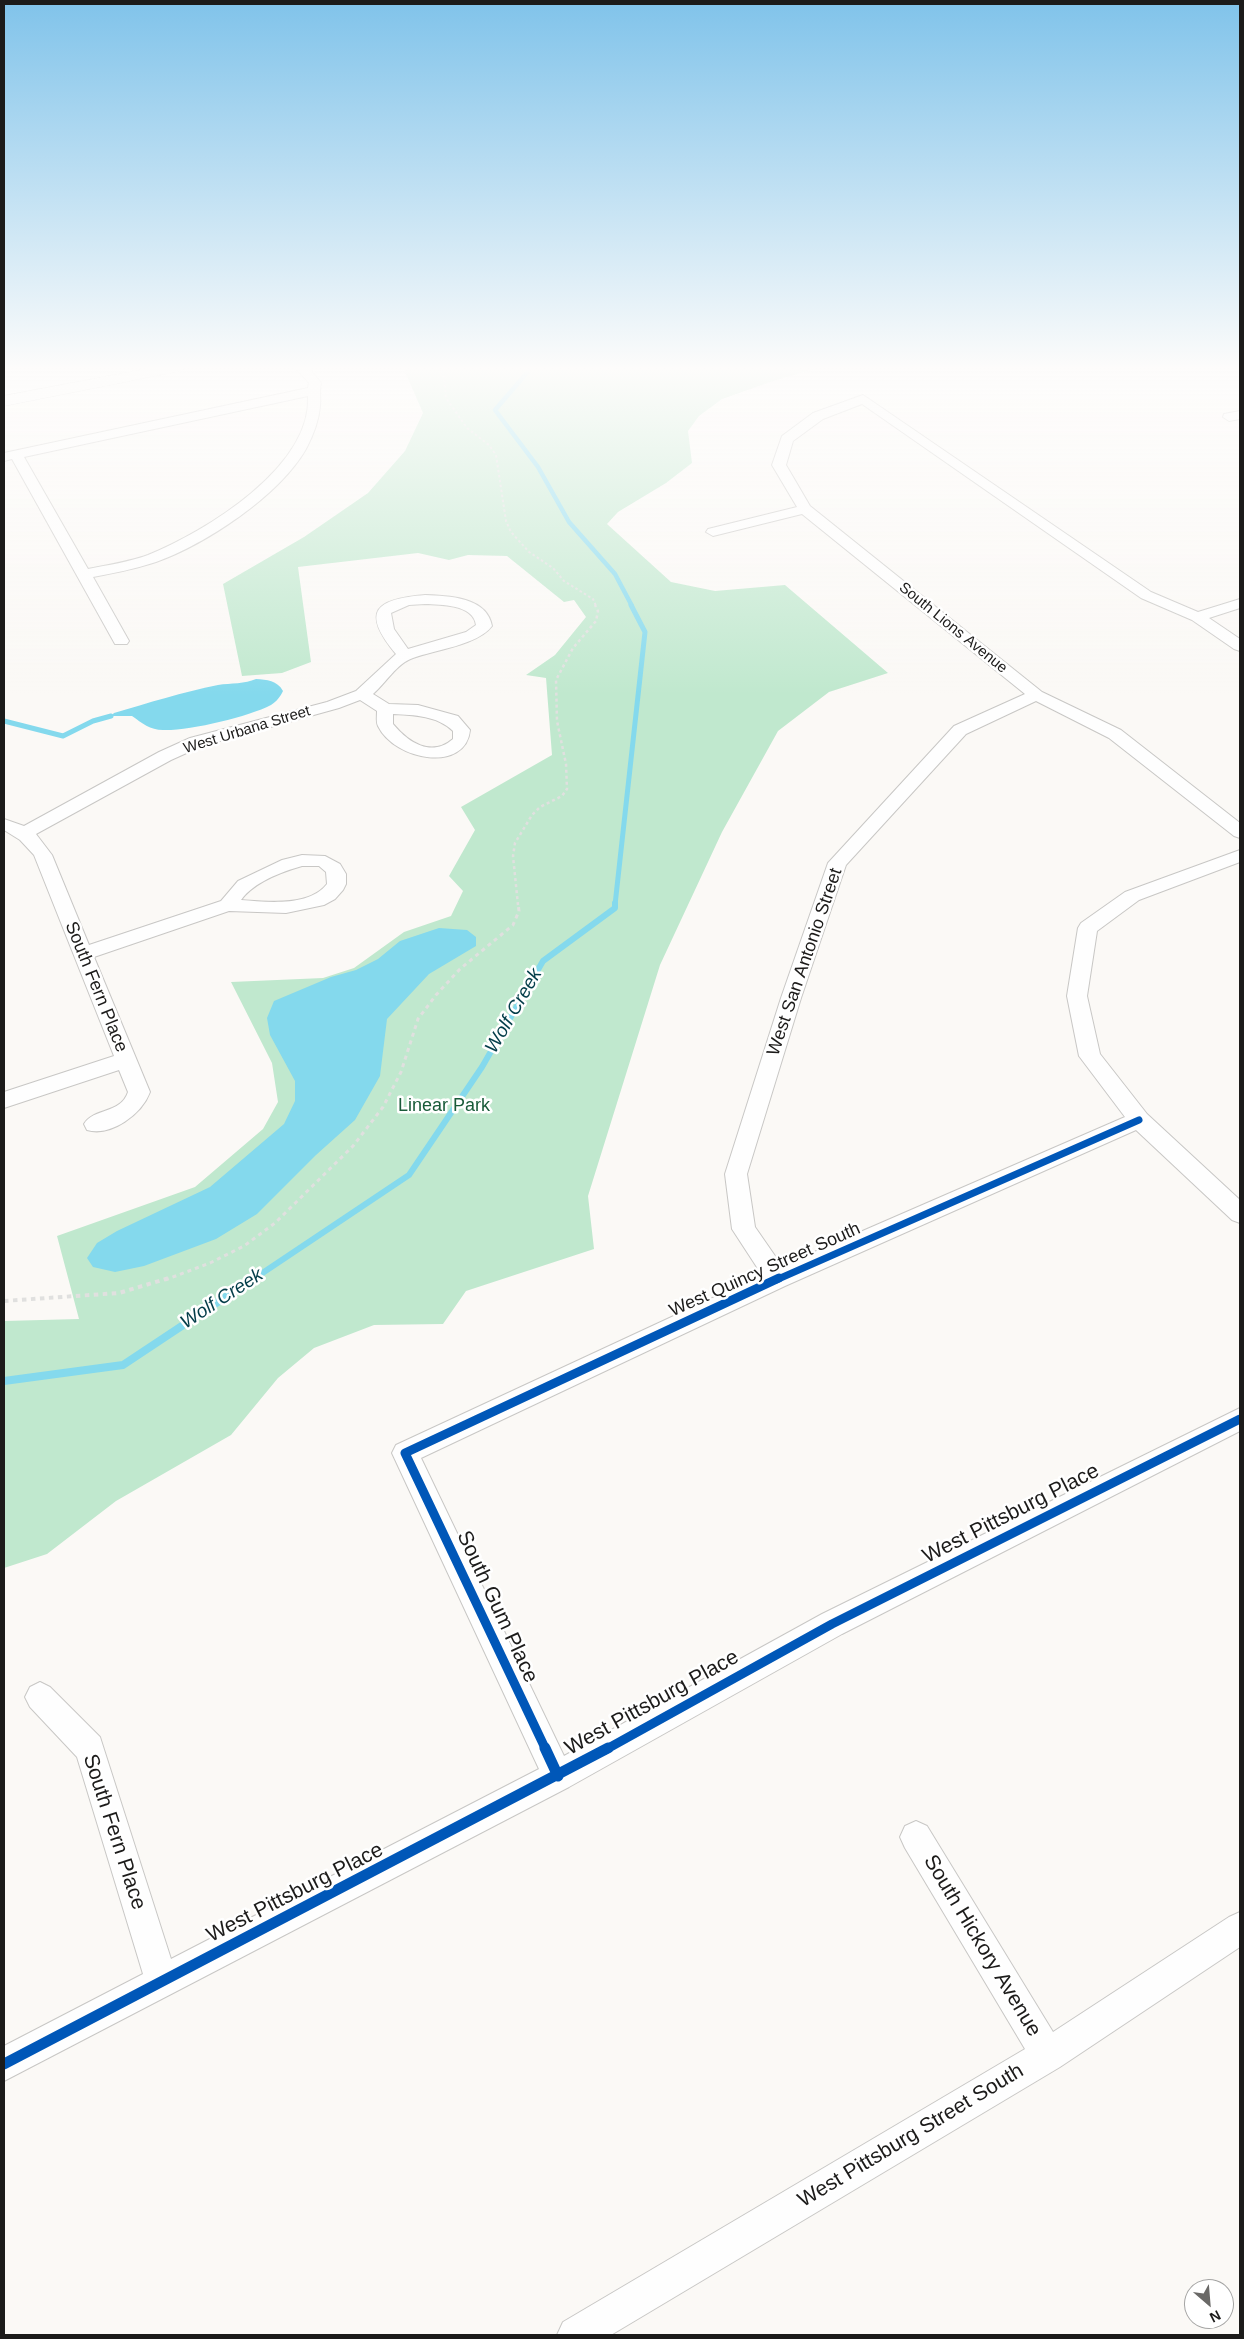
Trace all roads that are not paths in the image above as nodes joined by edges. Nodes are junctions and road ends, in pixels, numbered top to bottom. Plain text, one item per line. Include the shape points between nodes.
1 (22, 476) edge
2 (278, 476) edge
3 (786, 476) edge
4 (974, 476) edge
5 (805, 509) junction
6 (713, 532) dead end
7 (83, 575) junction
8 (1240, 603) edge
9 (1197, 617) junction
10 (120, 641) dead end
11 (1240, 646) edge
12 (404, 655) junction
13 (362, 694) junction
14 (1036, 695) junction
15 (385, 709) dead end
16 (4, 824) edge
17 (1240, 832) edge
18 (25, 833) junction
19 (1240, 856) edge
20 (228, 905) junction
21 (83, 954) junction
22 (126, 1060) junction
23 (4, 1100) edge
24 (1139, 1120) junction
25 (95, 1124) dead end
26 (1240, 1214) edge
27 (777, 1280) junction
28 (1240, 1419) edge
29 (405, 1453) joint
30 (40, 1697) dead end
31 (558, 1776) junction
32 (916, 1837) dead end
33 (1240, 1928) edge
34 (162, 1982) junction
35 (1048, 2055) junction
36 (4, 2064) edge
37 (576, 2335) edge

1 - 7 street
2 - 7 street via 250,499 175,548 151,558
3 - 5 street, South Lions Avenue
4 - 9 street, South Lions Avenue via 1146,595
5 - 6 street
5 - 14 street, South Lions Avenue
7 - 10 street
8 - 9 street
9 - 11 street
12 - 12 street, West Urbana Street via 472,635 484,626 484,618 471,607 429,599 396,603 384,611 383,618
12 - 13 street, West Urbana Street
13 - 15 street
13 - 18 street, West Urbana Street via 333,705 196,742
14 - 17 street, South Lions Avenue via 1115,734
14 - 27 street, West San Antonio Street via 960,730 837,863 736,1174 744,1229
16 - 18 street
18 - 21 street, South Fern Place via 43,855
19 - 24 street via 1132,896 1088,928 1077,996 1090,1056
20 - 20 street via 251,909 310,902 330,894 337,883 336,873 329,864 320,861 295,862 243,886
20 - 21 street
21 - 22 street, South Fern Place
22 - 23 street
22 - 25 street, South Fern Place via 139,1092 137,1102 121,1114
24 - 26 street
24 - 27 street, West Quincy Street South
27 - 29 street, West Quincy Street South
28 - 31 street, West Pittsburg Place via 832,1624
29 - 31 street, South Gum Place
30 - 34 street, South Fern Place via 89,1748
31 - 34 street, West Pittsburg Place
32 - 35 street, South Hickory Avenue
33 - 35 street, West Pittsburg Street South
34 - 36 street, West Pittsburg Place
35 - 37 street, West Pittsburg Street South

